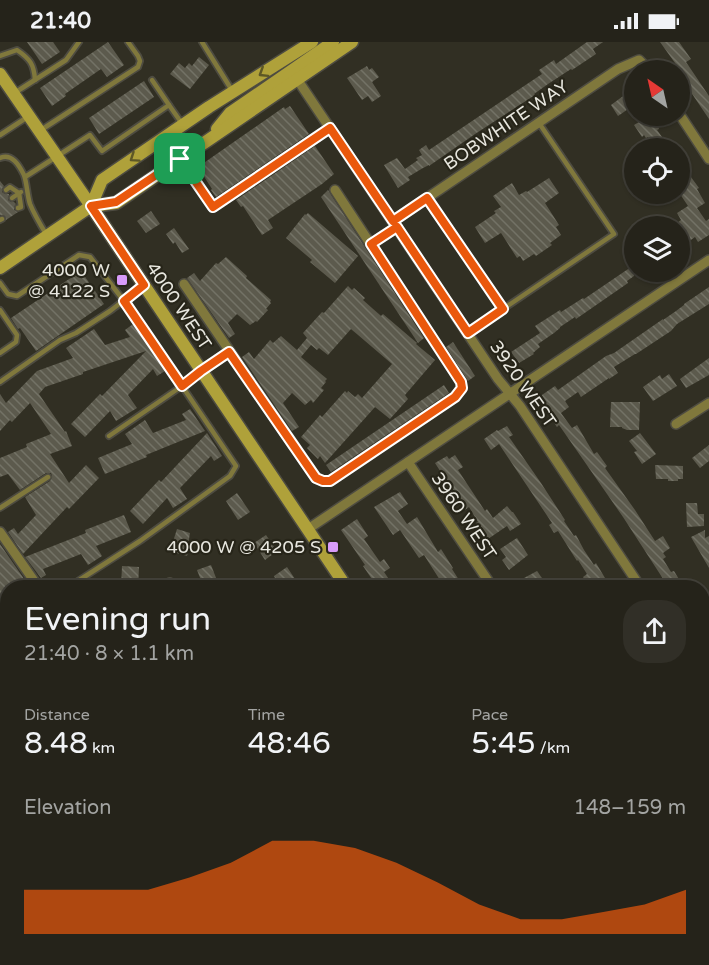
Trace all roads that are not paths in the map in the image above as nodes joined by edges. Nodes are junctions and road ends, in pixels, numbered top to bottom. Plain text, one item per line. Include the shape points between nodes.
1 (79, 42) edge
2 (128, 42) edge
3 (202, 42) edge
4 (312, 42) edge
5 (333, 42) edge
6 (352, 42) edge
7 (0, 56) edge
8 (624, 66) edge
9 (0, 74) edge
10 (297, 79) junction
11 (35, 80) junction
12 (152, 80) dead end
13 (233, 92) junction
14 (13, 94) junction
15 (169, 105) junction
16 (29, 116) junction
17 (539, 123) junction
18 (183, 125) junction
19 (687, 126) edge
20 (330, 128) junction
21 (39, 131) junction
22 (0, 135) edge
23 (208, 139) junction
24 (56, 156) junction
25 (0, 158) edge
26 (180, 159) junction
27 (709, 159) edge
28 (25, 177) junction
29 (26, 189) junction
30 (6, 190) dead end
31 (335, 190) dead end
32 (19, 193) junction
33 (12, 198) dead end
34 (427, 198) junction
35 (91, 206) junction
36 (213, 207) joint
37 (18, 208) dead end
38 (395, 224) junction
39 (47, 236) junction
40 (371, 244) junction
41 (709, 260) edge
42 (1, 264) edge
43 (0, 283) edge
44 (184, 284) dead end
45 (144, 285) junction
46 (124, 301) junction
47 (503, 309) junction
48 (0, 310) edge
49 (468, 333) junction
50 (229, 352) junction
51 (0, 353) edge
52 (201, 371) junction
53 (0, 382) edge
54 (182, 386) junction
55 (510, 393) junction
56 (709, 403) edge
57 (676, 424) dead end
58 (109, 436) dead end
59 (408, 462) junction
60 (48, 477) dead end
61 (0, 508) edge
62 (308, 530) junction
63 (0, 532) edge
64 (33, 580) edge
65 (79, 580) edge
66 (342, 580) edge
67 (488, 580) edge
68 (636, 580) edge

1 - 11 lane via 66,60
2 - 21 lane via 138,56 138,67
3 - 13 lane
4 -> 13 main road
5 - 23 main road via 230,113
6 - 10 main road
7 - 11 lane via 16,50 34,67
8 - 17 street, BOBWHITE WAY
9 - 14 main road, 4000 WEST
10 - 20 street, 3920 WEST
10 - 23 main road
11 - 14 lane
12 - 15 lane
13 - 18 main road
14 - 16 main road, 4000 WEST
15 - 18 lane
15 - 24 lane via 102,151 90,135
16 - 21 main road, 4000 WEST
16 - 22 lane
17 - 34 street, BOBWHITE WAY
17 - 47 lane via 615,234
18 -> 35 main road via 102,180
19 - 27 street
20 - 36 street
20 - 38 street, 3920 WEST
21 - 24 main road, 4000 WEST
23 - 26 main road
24 - 28 lane
24 - 35 main road, 4000 WEST
25 - 28 lane via 11,158
26 - 35 main road via 116,202
26 - 36 lane
28 - 29 lane
29 - 32 lane
29 - 39 lane
30 - 32 lane via 10,187
31 - 40 street
32 - 33 lane
32 - 37 lane
34 - 38 street, BOBWHITE WAY
34 - 47 lane
35 - 39 main road
35 - 45 main road, 4000 WEST
38 - 40 street, BOBWHITE WAY
38 - 49 street, 3920 WEST
39 - 42 main road
40 - 50 street via 461,382 462,388 455,397 330,481 323,481 316,478
41 - 55 street
43 - 46 lane via 8,294 17,296 79,255 90,257
44 - 50 street
45 - 46 lane
45 - 52 main road, 4000 WEST
46 - 53 lane
46 - 54 lane
47 - 49 lane
48 - 51 lane via 17,335 16,342
49 - 55 street, 3920 WEST
50 - 52 street
52 - 54 lane
52 - 62 main road, 4000 WEST
54 - 58 lane
54 - 65 lane via 236,466 230,476
55 - 59 street
55 - 68 street, 3920 WEST
56 - 57 street
59 - 62 street
59 - 67 street, 3960 WEST
60 - 61 lane
62 - 66 main road, 4000 WEST
63 - 64 street

